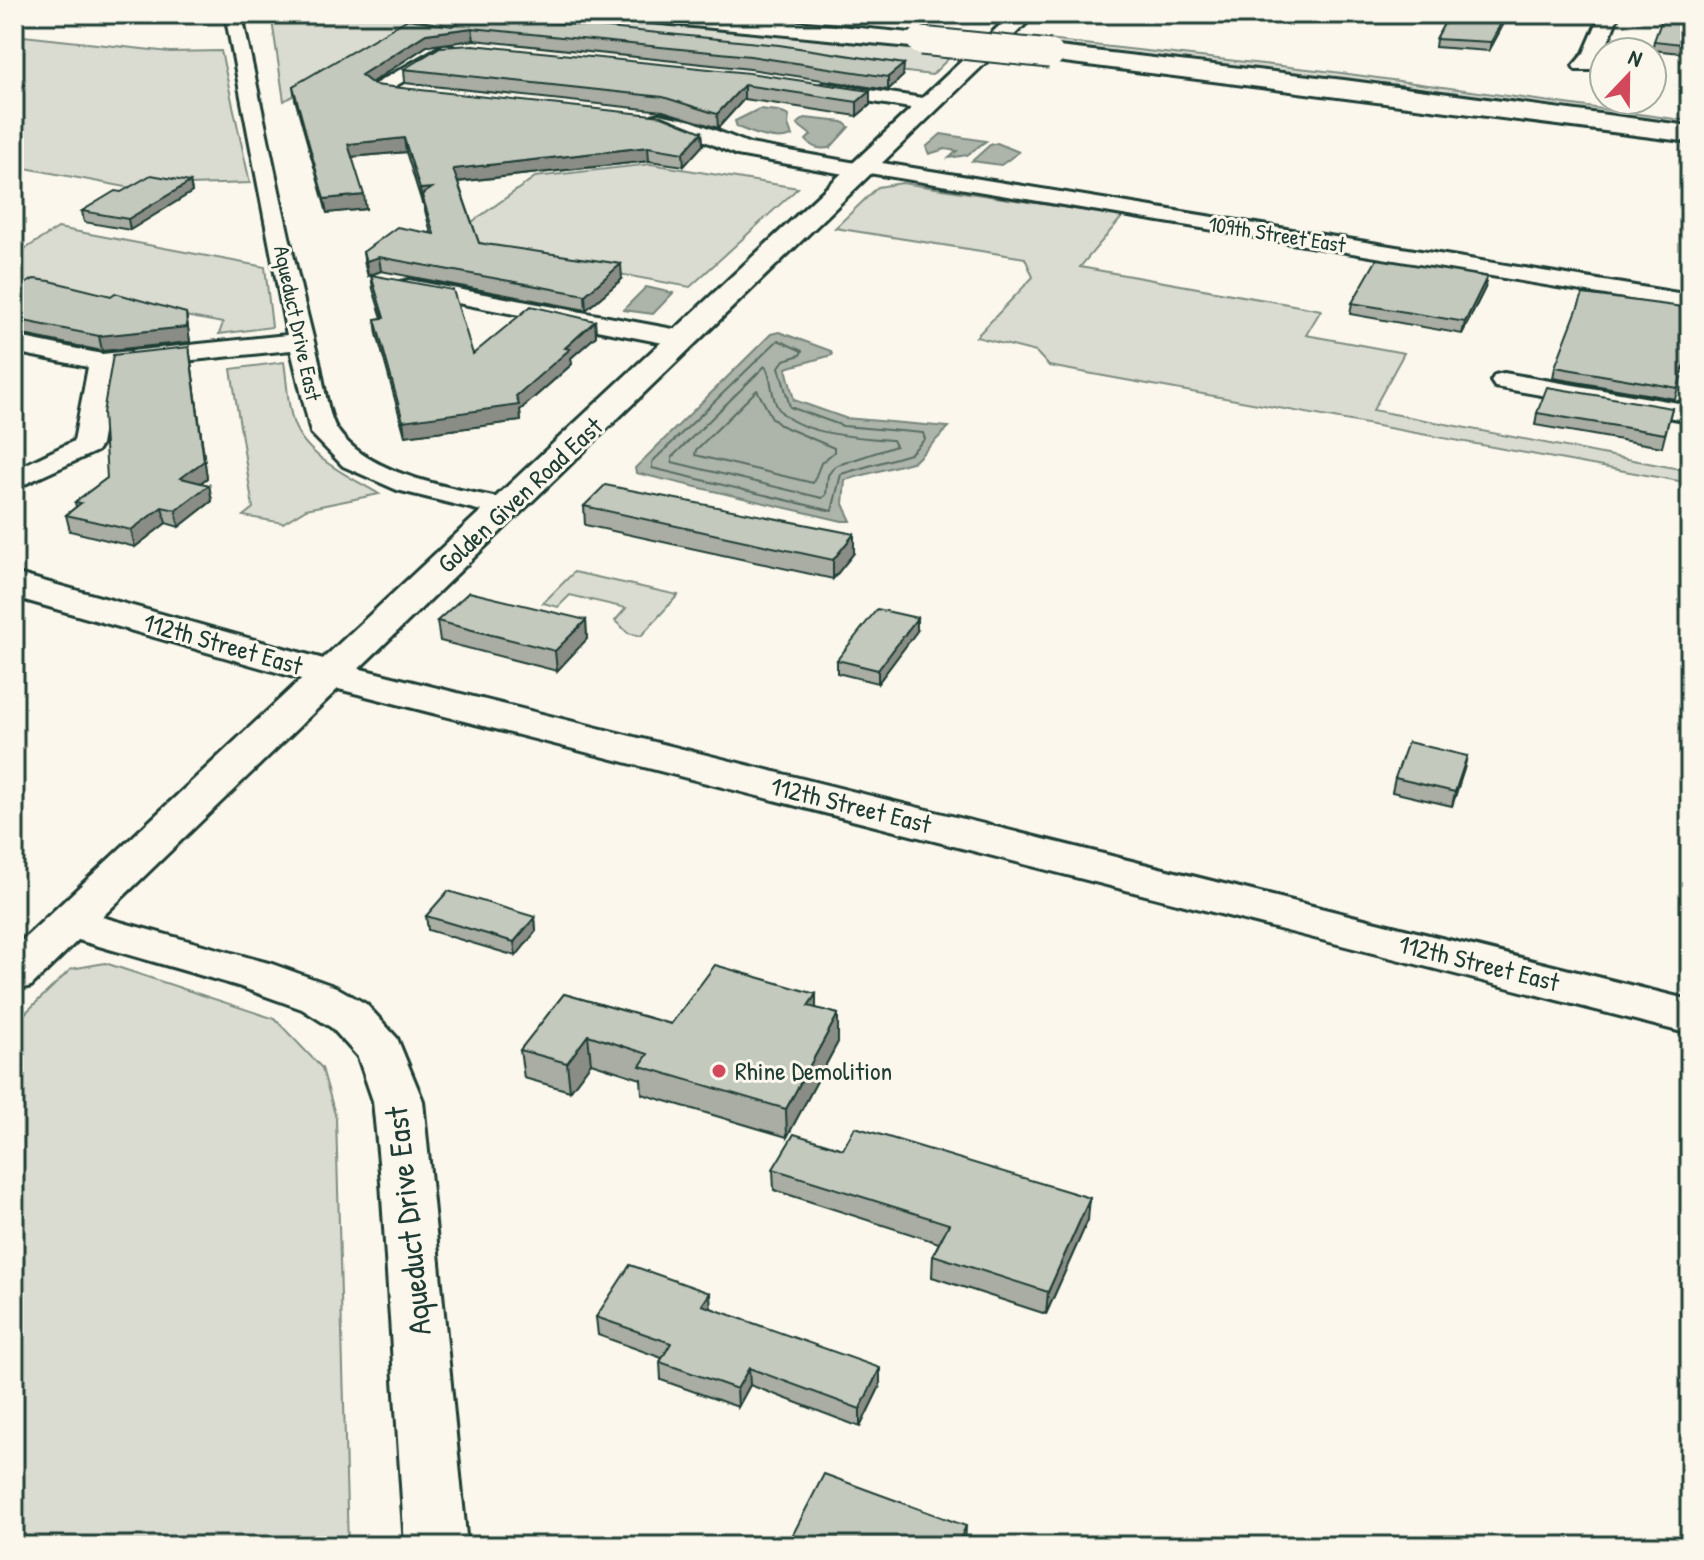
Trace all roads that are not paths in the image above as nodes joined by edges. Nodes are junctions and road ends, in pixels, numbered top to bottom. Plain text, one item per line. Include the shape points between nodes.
1 (640, 14) edge
2 (836, 14) edge
3 (1025, 14) edge
4 (1610, 14) edge
5 (233, 16) dead end
6 (1058, 45) junction
7 (460, 49) edge
8 (1583, 66) dead end
9 (810, 87) edge
10 (406, 93) edge
11 (929, 105) junction
12 (1690, 115) edge
13 (633, 117) edge
14 (1690, 134) edge
15 (862, 168) junction
16 (380, 281) edge
17 (1690, 302) edge
18 (684, 339) junction
19 (301, 341) junction
20 (14, 344) edge
21 (102, 362) junction
22 (1504, 381) dead end
23 (1690, 413) edge
24 (14, 452) edge
25 (51, 460) junction
26 (14, 481) edge
27 (506, 508) junction
28 (14, 585) edge
29 (330, 674) junction
30 (67, 922) junction
31 (14, 975) edge
32 (1690, 1017) edge
33 (436, 1546) edge

1 - 6 main road, bridge via 921,41
2 - 6 main road via 940,24
3 - 11 street, Golden Given Road East
4 - 8 street
5 - 19 street, Aqueduct Drive East
6 - 12 main road via 1354,69
6 - 14 main road
7 - 10 street via 436,53 376,89
9 - 11 street
11 - 15 street, Golden Given Road East
13 - 15 street, 109th Street East via 685,125 758,153
15 - 17 street, 109th Street East
15 - 18 street, Golden Given Road East
16 - 18 street
18 - 27 street, Golden Given Road East
19 - 21 street
19 - 27 street, Aqueduct Drive East via 324,433 353,460 407,484
20 - 21 street
21 - 25 street via 87,445
22 - 23 street
24 - 25 street
25 - 26 street
27 - 29 street, Golden Given Road East
28 - 29 main road, 112th Street East
29 - 30 street, Golden Given Road East
29 - 32 main road, 112th Street East
30 - 31 street, Golden Given Road East
30 - 33 street, Aqueduct Drive East via 319,998 349,1016 380,1050 398,1101

